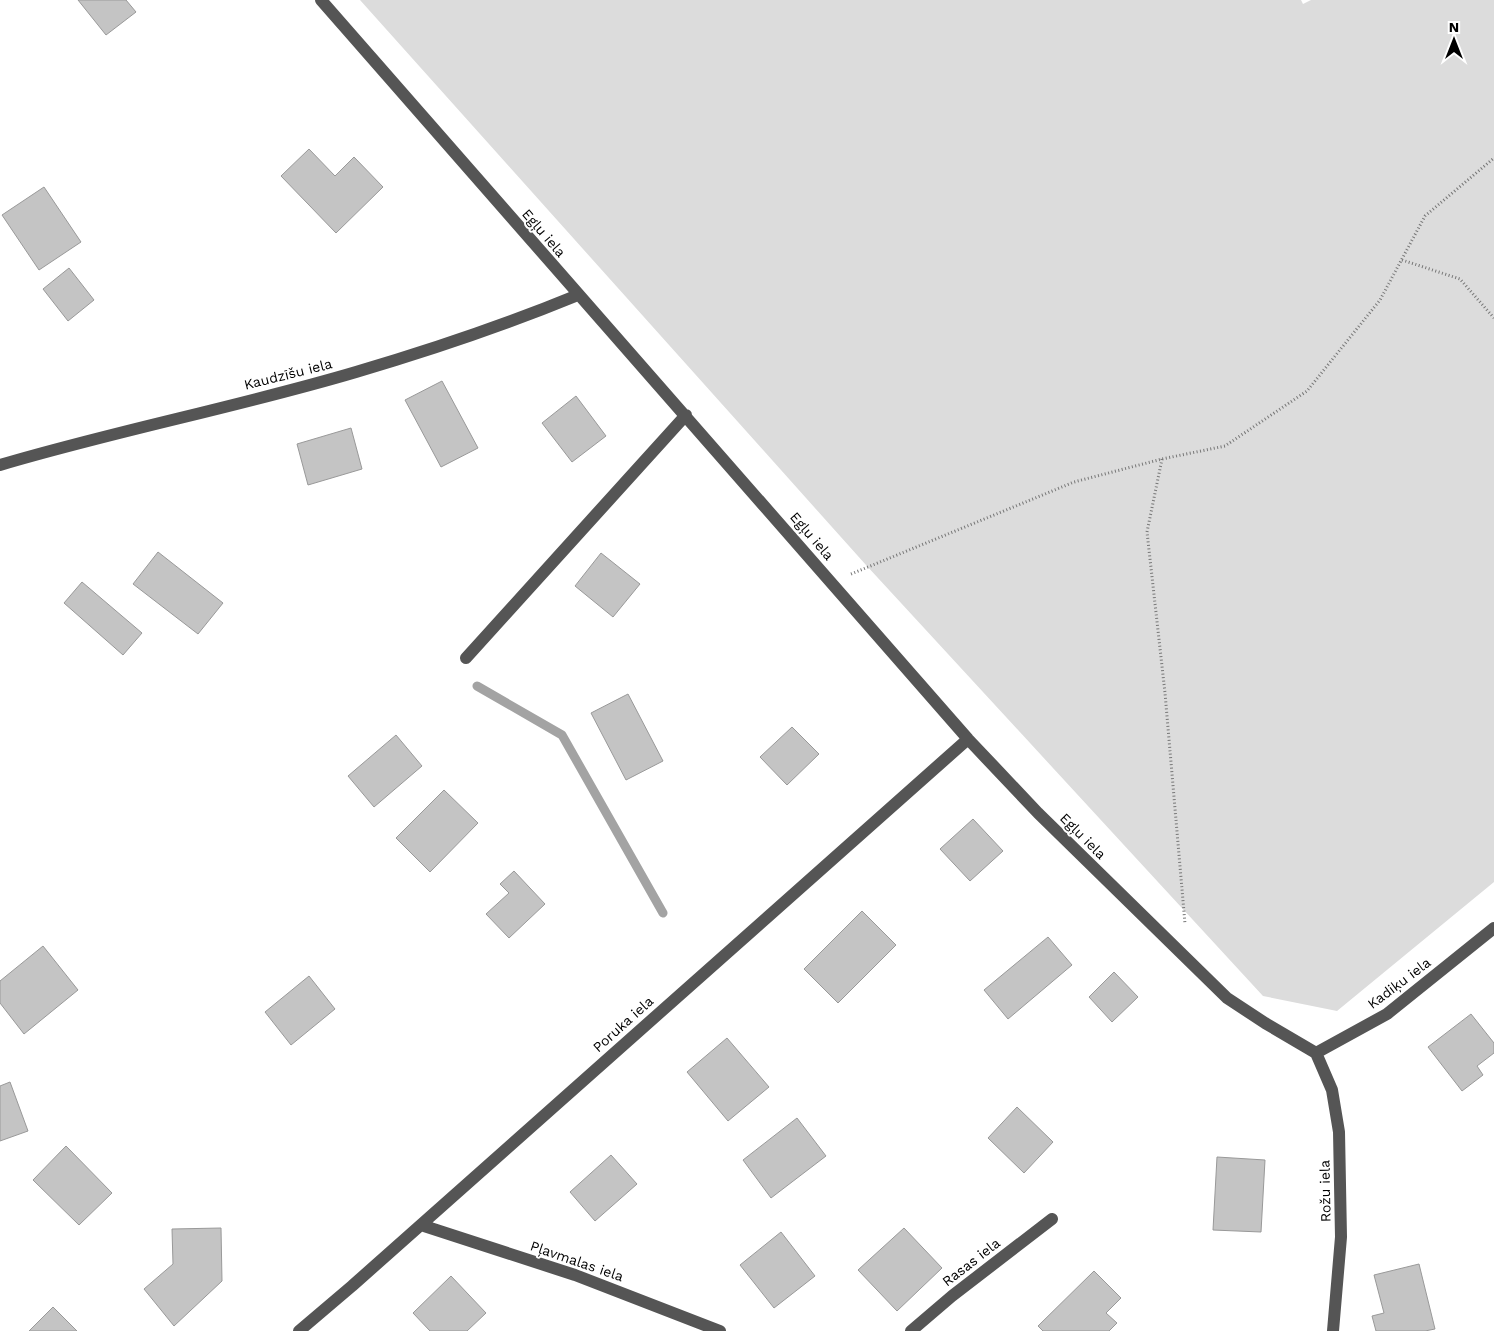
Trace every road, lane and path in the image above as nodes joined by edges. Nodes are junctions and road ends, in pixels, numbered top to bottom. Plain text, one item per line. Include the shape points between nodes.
1 (321, 0) edge
2 (1494, 158) edge
3 (1402, 260) junction
4 (578, 295) junction
5 (1494, 318) edge
6 (686, 415) junction
7 (1162, 458) junction
8 (0, 465) edge
9 (832, 582) junction
10 (466, 658) dead end
11 (968, 739) junction
12 (1494, 928) edge
13 (1189, 962) junction
14 (1316, 1053) junction
15 (1052, 1219) dead end
16 (421, 1225) junction
17 (299, 1331) edge
18 (720, 1331) edge
19 (911, 1331) edge
20 (1333, 1331) edge

1 - 4 street, Egļu iela
2 - 3 path via 1425,216
3 - 5 path via 1460,279
3 - 7 path via 1380,300 1307,391 1225,446
4 - 6 street, Egļu iela
4 - 8 street, Kaudzīšu iela via 504,326 355,372
6 - 9 street, Egļu iela
6 - 10 street
7 - 9 path via 1074,482
7 - 13 path via 1147,532
9 - 11 street, Egļu iela
11 - 13 street, Egļu iela
11 - 16 street, Poruka iela
12 - 14 street, Kadiķu iela via 1387,1014
13 - 14 street, Egļu iela via 1227,998
14 - 20 street, Rožu iela via 1332,1090 1339,1132 1341,1238
15 - 19 street, Rasas iela
16 - 17 street, Poruka iela
16 - 18 street, Pļavmalas iela via 575,1275

